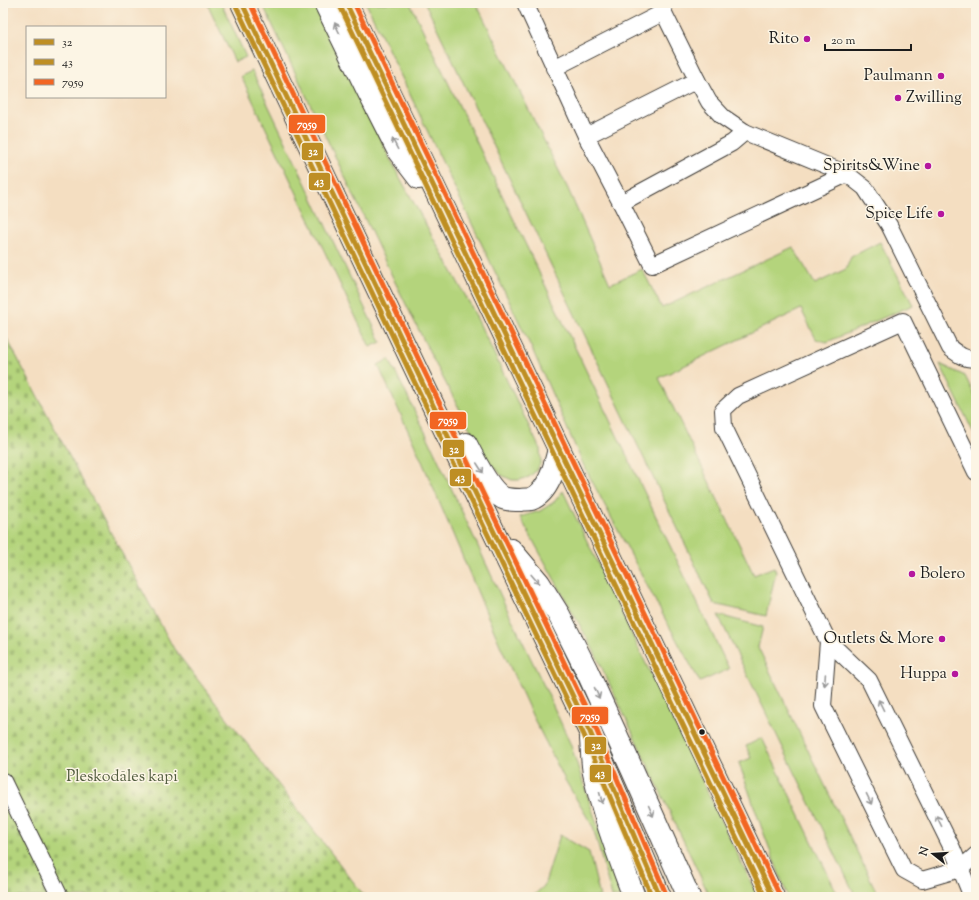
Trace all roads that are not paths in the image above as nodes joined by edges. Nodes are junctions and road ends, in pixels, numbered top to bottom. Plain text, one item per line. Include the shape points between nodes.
1 (242, 3) edge
2 (325, 3) edge
3 (346, 3) edge
4 (528, 4) edge
5 (662, 8) edge
6 (554, 68) junction
7 (697, 80) junction
8 (745, 132) junction
9 (586, 136) junction
10 (847, 174) junction
11 (621, 203) junction
12 (450, 221) junction
13 (976, 359) edge
14 (420, 378) junction
15 (559, 449) junction
16 (976, 472) edge
17 (492, 528) junction
18 (828, 641) junction
19 (590, 732) junction
20 (3, 780) edge
21 (976, 855) edge
22 (960, 869) junction
23 (60, 897) edge
24 (634, 897) edge
25 (660, 897) edge
26 (689, 897) edge
27 (773, 897) edge
28 (972, 897) edge

1 - 14 main road
12 -> 2 main road via 399,152
3 - 12 main road
4 - 6 lane
5 - 6 lane
5 - 7 lane
6 - 9 lane
7 - 8 lane via 709,102
7 - 9 lane
8 - 10 lane
8 - 11 lane via 732,143
9 - 11 lane
10 - 11 lane via 652,265
10 - 13 lane via 865,188 889,225 950,348 961,356
12 - 15 main road
14 -> 15 main road via 448,408 477,465 494,489 504,498 531,499 541,492 550,478
14 - 17 main road
15 - 27 main road
16 - 18 lane via 903,321 738,396 723,410 724,427
17 - 19 main road
17 -> 26 main road via 539,583 559,615 610,720
22 -> 18 lane via 869,680
18 -> 22 lane via 823,706 904,870 922,880
19 -> 24 main road via 594,772 602,805
19 - 25 main road
20 - 23 lane
21 - 22 lane
22 - 28 lane

